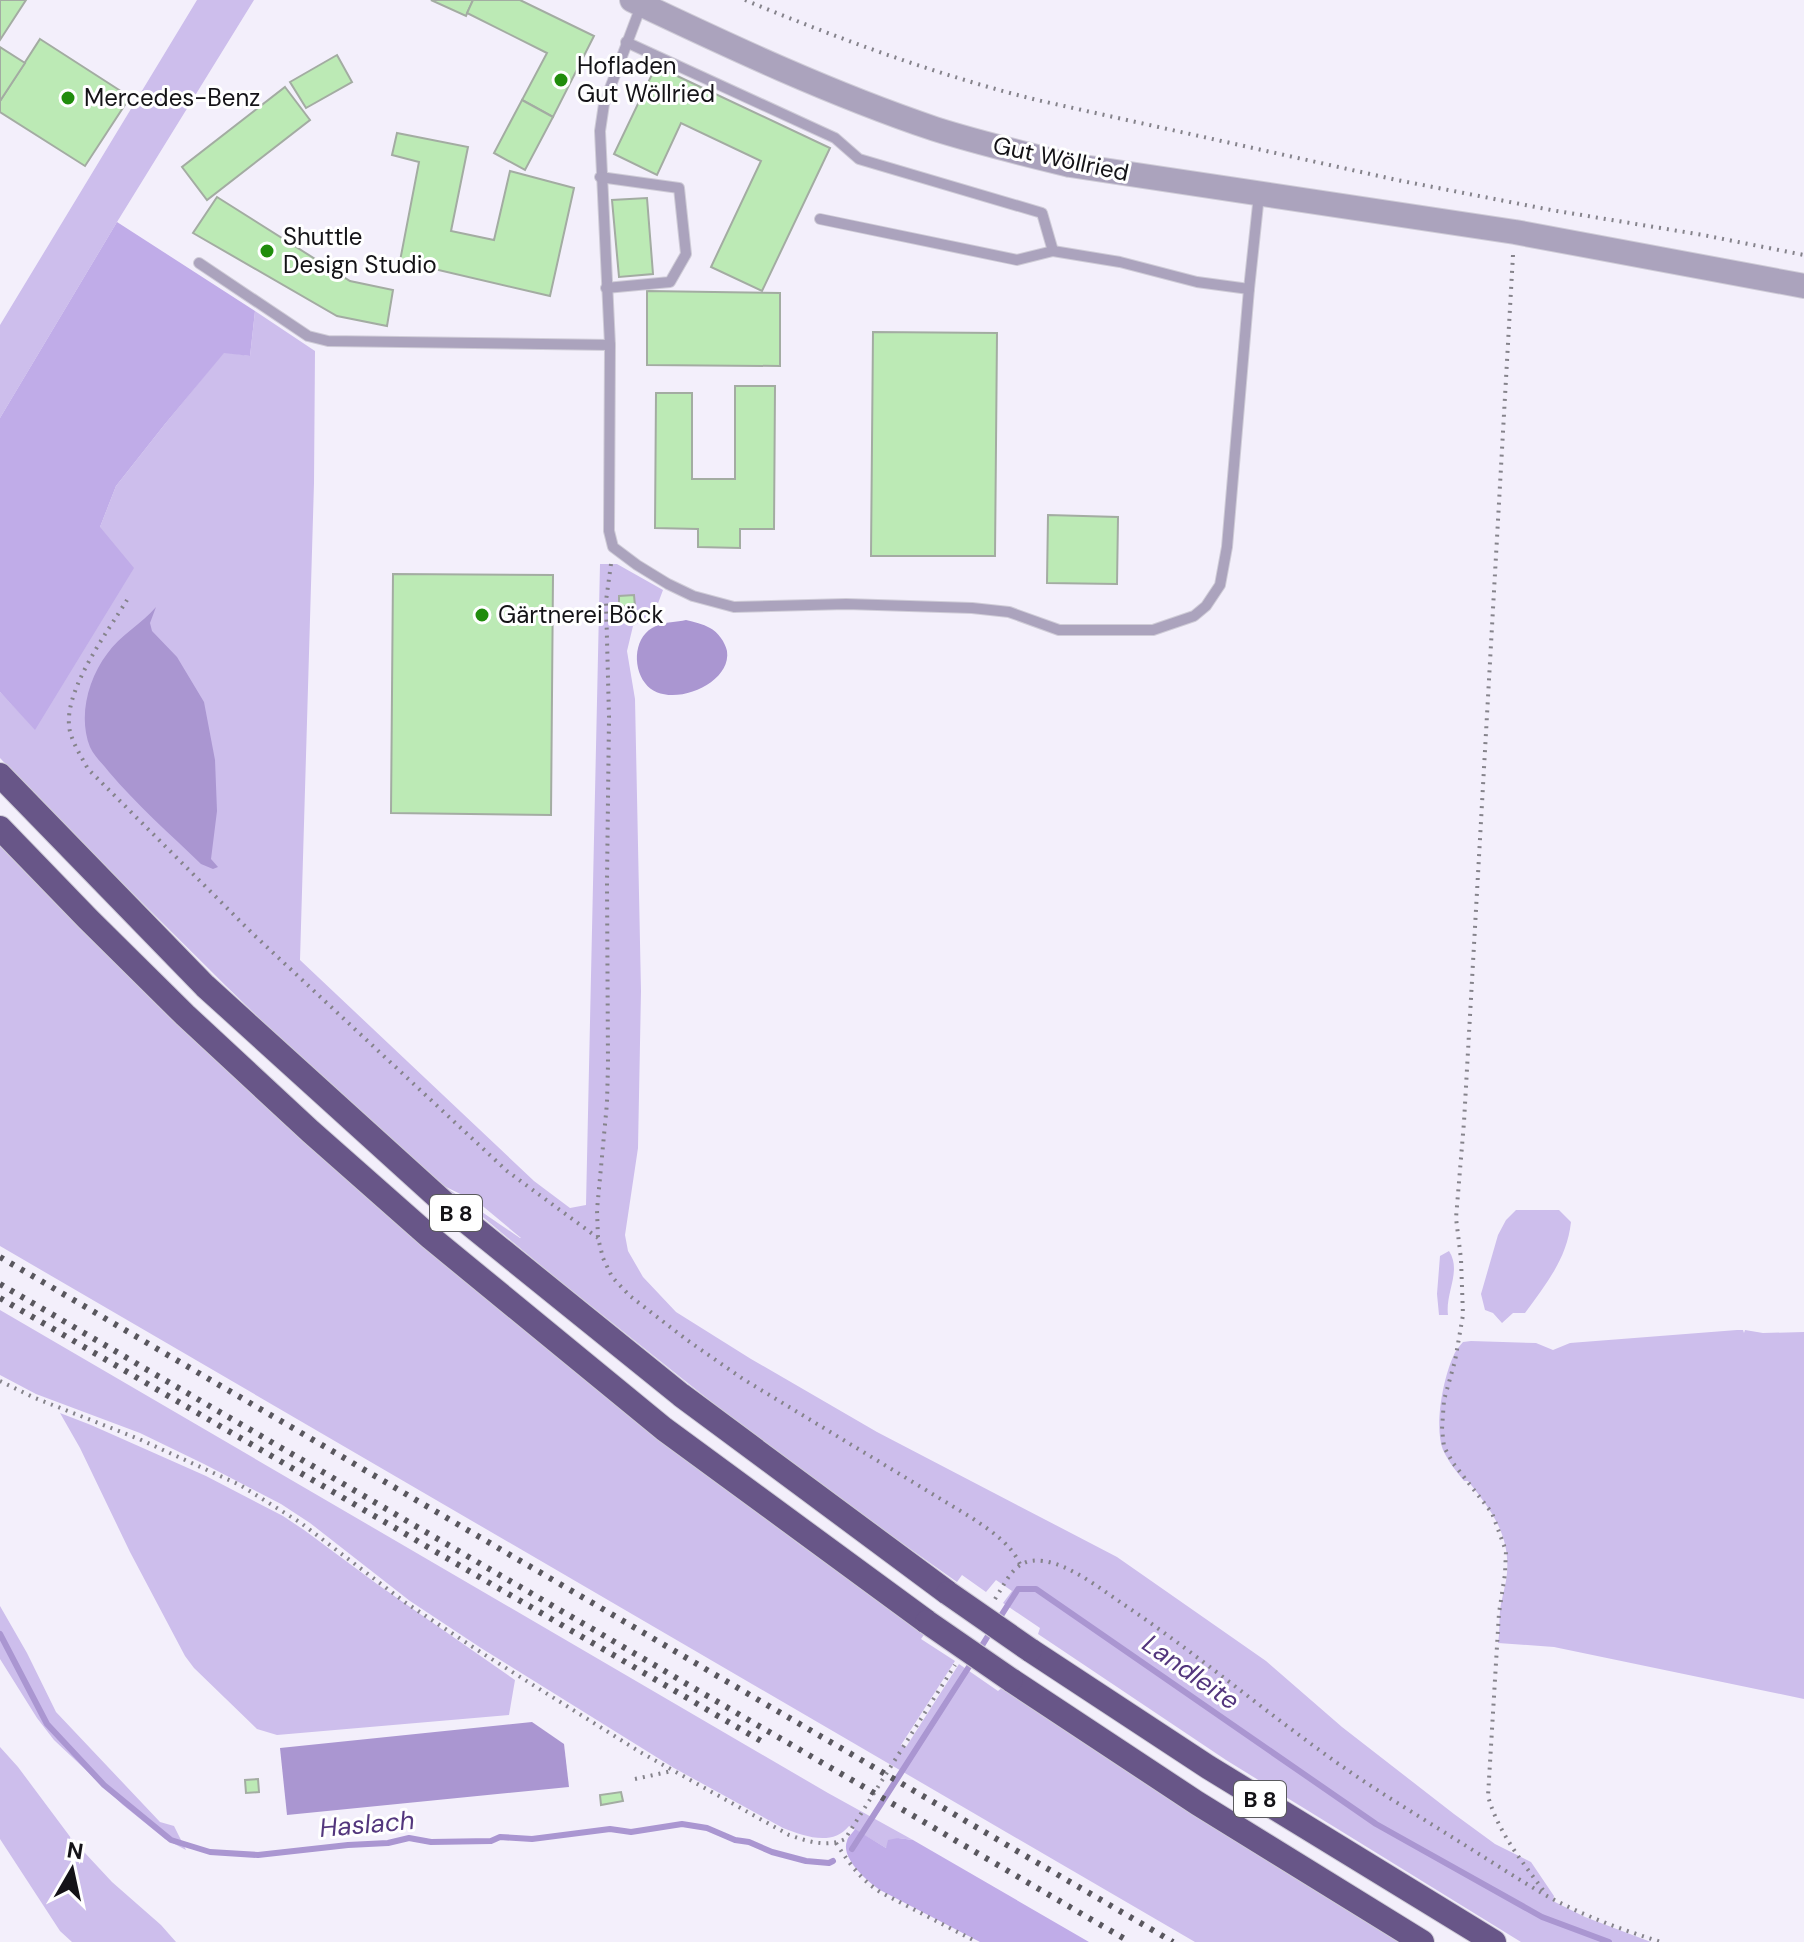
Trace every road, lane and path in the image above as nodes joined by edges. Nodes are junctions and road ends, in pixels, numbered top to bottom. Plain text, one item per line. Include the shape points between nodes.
1 (745, 0) edge
2 (637, 2) edge
3 (626, 42) junction
4 (600, 177) junction
5 (1259, 194) junction
6 (820, 219) dead end
7 (1515, 232) junction
8 (1053, 251) junction
9 (1804, 255) edge
10 (199, 263) dead end
11 (1804, 286) edge
12 (606, 288) junction
13 (1249, 289) junction
14 (610, 345) junction
15 (613, 547) junction
16 (127, 600) dead end
17 (0, 775) edge
18 (0, 828) edge
19 (598, 1238) junction
20 (0, 1381) edge
21 (1020, 1564) junction
22 (988, 1611) dead end
23 (955, 1665) dead end
24 (673, 1770) junction
25 (635, 1779) dead end
26 (836, 1843) junction
27 (1547, 1896) junction
28 (977, 1942) edge
29 (1422, 1942) edge
30 (1494, 1942) edge
31 (1661, 1942) edge

1 - 9 path via 931,69 1037,100 1412,183
2 - 3 lane
2 - 5 street, Gut Wöllried via 807,80 935,129 1070,165
3 - 4 lane via 604,104
3 - 8 lane via 835,138 859,159 1042,213
4 - 12 lane
4 - 12 lane via 679,188 686,254 670,282
5 - 7 street, Gut Wöllried
5 - 13 lane
6 - 8 lane via 1017,260
7 - 11 street, Gut Wöllried
7 - 27 path via 1456,1218 1463,1315 1442,1429 1444,1447 1492,1513 1506,1551 1488,1796 1501,1828
8 - 13 lane
10 - 14 lane via 308,336 328,341
12 - 14 lane
13 - 15 lane via 1227,547 1220,585 1194,616 1153,630 1059,630 1009,612 972,608 734,607 668,584
14 - 15 lane
15 - 19 path via 606,601 608,1065
16 - 19 path via 77,683 68,714 71,734 88,769 254,935 507,1171
17 - 30 highway, B 8, bridge via 205,986 452,1210 681,1395 1030,1650 1208,1767
18 - 29 highway, B 8, bridge via 185,1015 310,1131 664,1429 1011,1680
19 - 21 path via 612,1277 630,1296 743,1379 972,1518 1007,1545
20 - 24 path via 254,1493 406,1603
21 - 22 path
21 - 27 path via 1046,1561 1101,1589 1360,1779
23 - 26 path via 845,1839
24 - 25 path
24 - 26 path via 789,1835
26 - 28 path via 865,1882
27 - 31 path

